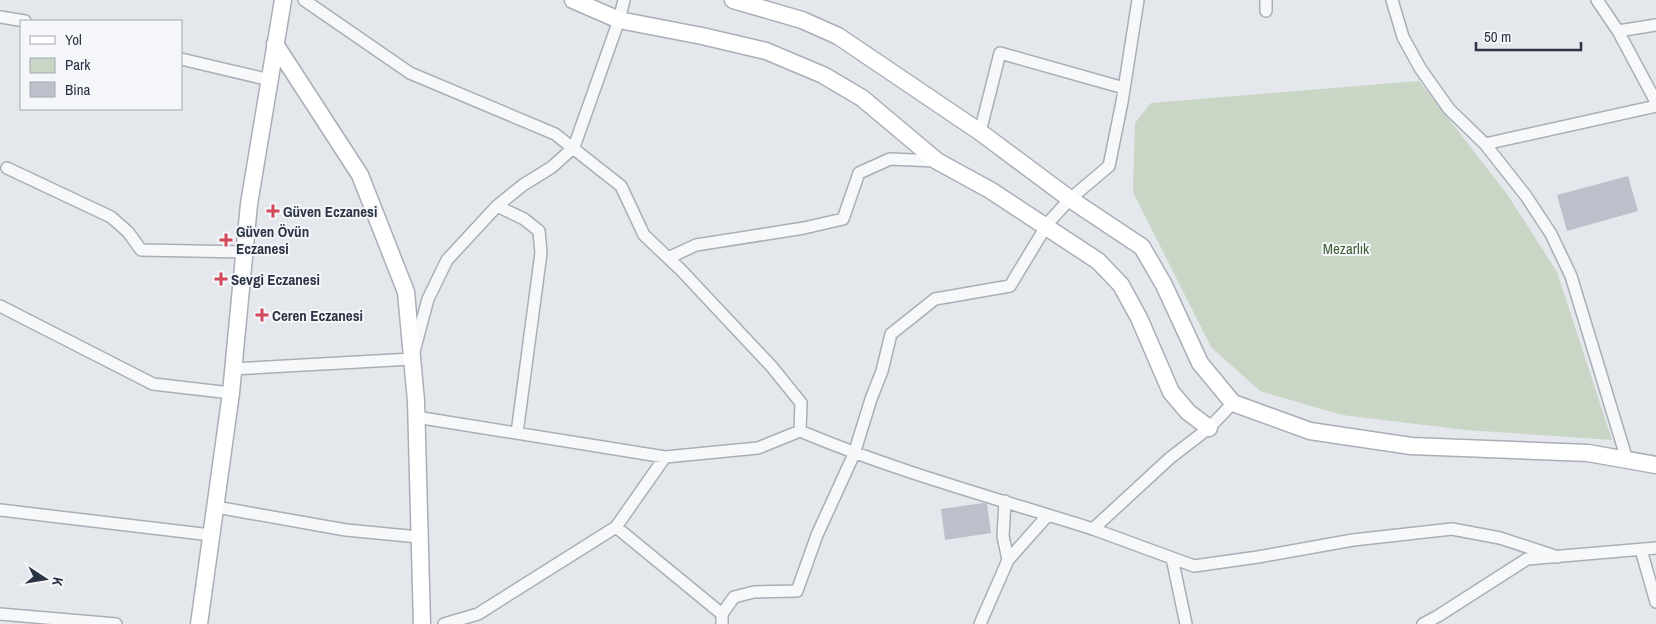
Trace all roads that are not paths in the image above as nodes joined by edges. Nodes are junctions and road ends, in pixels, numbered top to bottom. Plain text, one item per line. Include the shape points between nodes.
1 (283, 0) edge
2 (304, 0) edge
3 (573, 0) edge
4 (624, 0) edge
5 (733, 0) edge
6 (1138, 0) edge
7 (1392, 0) edge
8 (1597, 0) edge
9 (0, 17) edge
10 (20, 20) edge
11 (619, 20) junction
12 (1656, 25) edge
13 (1618, 30) junction
14 (275, 44) junction
15 (182, 59) edge
16 (270, 80) junction
17 (1124, 88) junction
18 (1656, 102) edge
19 (1656, 106) edge
20 (980, 132) junction
21 (1485, 144) junction
22 (574, 147) junction
23 (938, 161) junction
24 (7, 168) dead end
25 (1070, 199) junction
26 (497, 206) junction
27 (1046, 226) junction
28 (245, 252) junction
29 (668, 258) junction
30 (0, 306) edge
31 (412, 359) junction
32 (234, 369) junction
33 (231, 393) junction
34 (1234, 403) junction
35 (416, 417) junction
36 (1209, 428) junction
37 (800, 432) junction
38 (517, 433) junction
39 (854, 454) junction
40 (665, 457) junction
41 (1627, 460) junction
42 (1656, 465) edge
43 (1005, 501) junction
44 (216, 507) junction
45 (0, 510) edge
46 (1048, 515) junction
47 (616, 527) junction
48 (1093, 529) junction
49 (211, 535) junction
50 (419, 537) junction
51 (1656, 548) edge
52 (1641, 550) junction
53 (1558, 557) junction
54 (1172, 558) junction
55 (1008, 560) junction
56 (1656, 602) edge
57 (0, 614) edge
58 (722, 619) edge
59 (1439, 620) edge
60 (116, 624) edge
61 (200, 624) edge
62 (422, 624) edge
63 (444, 624) edge
64 (980, 624) edge
65 (1186, 624) edge
66 (1423, 624) edge

1 - 14 street
2 - 22 street via 410,73 555,134
3 - 11 street
4 - 11 street
5 - 20 street via 802,20 838,36
6 - 17 street
7 - 21 street via 1403,37 1420,68 1449,109
8 - 13 street
9 - 10 street
11 - 22 street
11 - 23 street via 766,51 823,75 862,98
12 - 13 street
13 - 18 street
14 - 16 street
14 - 31 street via 360,175 406,292
15 - 16 street
16 - 28 street
17 - 20 street via 1000,53
17 - 25 street via 1109,166
19 - 21 street
20 - 25 street
21 - 41 street via 1526,196 1571,276
22 - 26 street
22 - 29 street via 621,186 644,235
23 - 27 street
23 - 29 street via 890,159 859,173 843,219 696,245
24 - 28 street via 111,217 141,250
25 - 27 street
25 - 34 street via 1142,247 1164,285 1200,363
26 - 31 street via 447,260 428,299
26 - 38 street via 539,230 541,253
27 - 36 street via 1098,261 1121,285 1171,392 1188,412
27 - 39 street via 1010,286 935,299 892,334
28 - 32 street
29 - 37 street via 772,367 801,403
30 - 33 street via 152,384
31 - 32 street
31 - 35 street
32 - 33 street
33 - 44 street
34 - 36 street
34 - 41 street via 1310,431 1411,446 1588,453
35 - 38 street
35 - 50 street
36 - 48 street via 1170,458
37 - 39 street
37 - 40 street via 758,448
38 - 40 street
39 - 43 street
39 - 58 street via 817,535 797,591 754,592 734,597
40 - 47 street
41 - 42 street
43 - 46 street
43 - 55 street via 1003,536
44 - 49 street
44 - 50 street via 346,530
45 - 49 street
46 - 48 street
46 - 55 street
47 - 58 street
47 - 63 street via 478,614
48 - 54 street
49 - 61 street
50 - 62 street
51 - 52 street
52 - 53 street
52 - 56 street
53 - 54 street via 1500,538 1452,529 1353,540 1194,566
53 - 59 street via 1528,559
54 - 65 street
55 - 64 street
57 - 60 street
59 - 66 street

